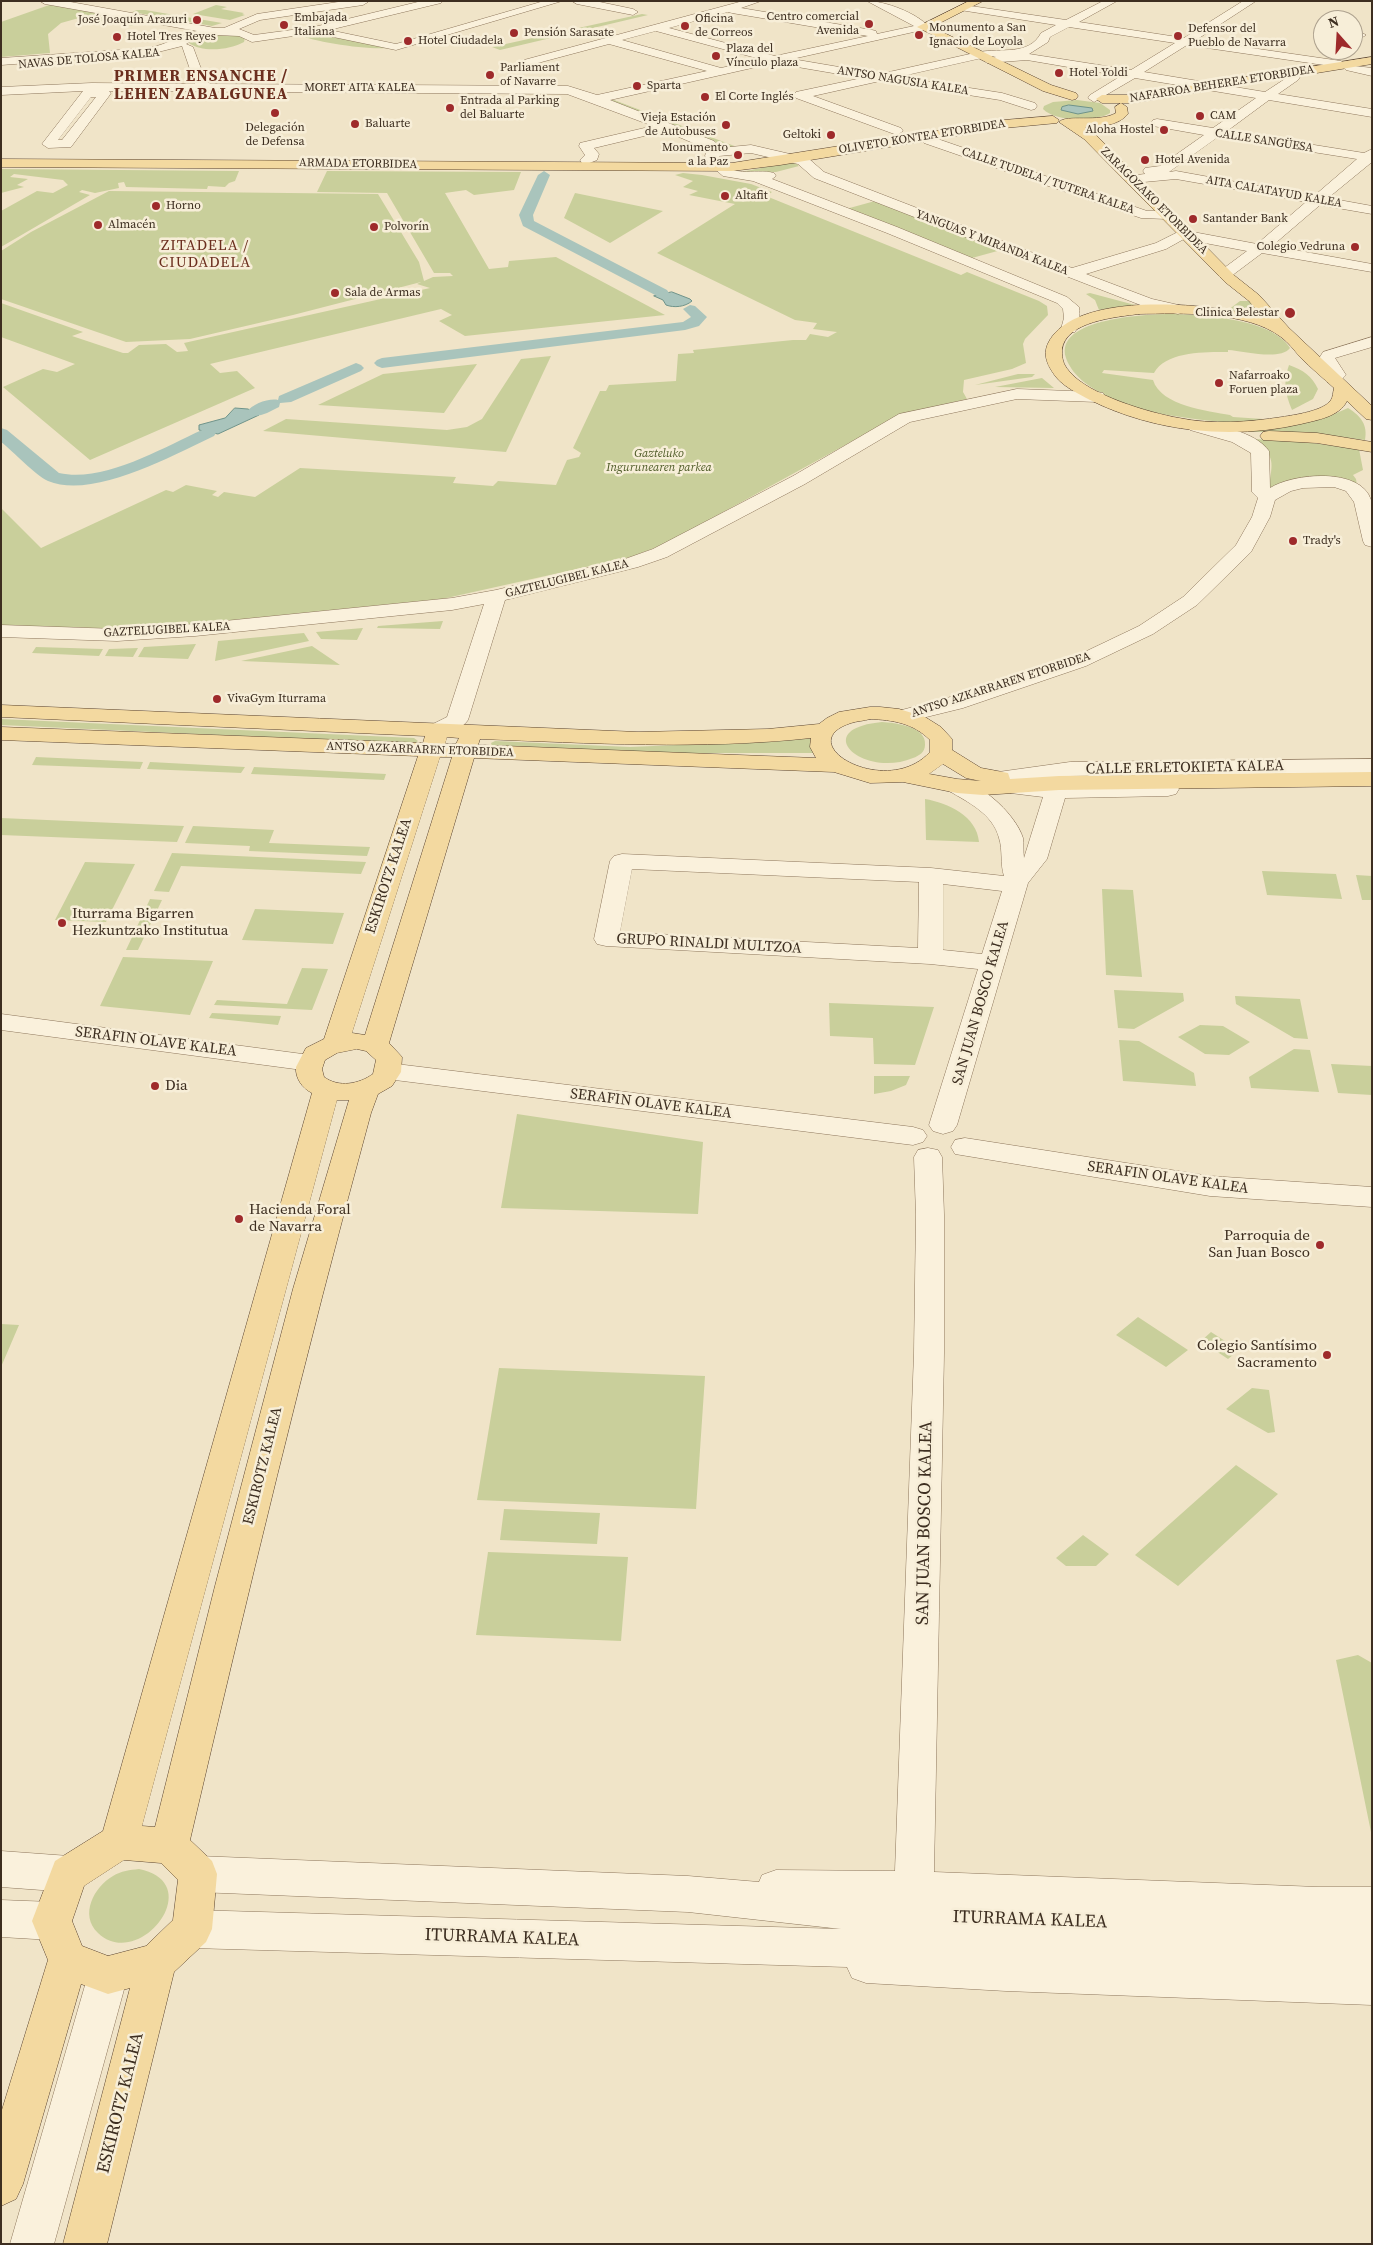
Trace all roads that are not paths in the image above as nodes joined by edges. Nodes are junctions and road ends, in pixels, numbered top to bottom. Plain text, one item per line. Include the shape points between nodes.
1 (45, 1) edge
2 (364, 1) edge
3 (437, 1) edge
4 (557, 1) edge
5 (577, 1) edge
6 (756, 1) edge
7 (872, 1) edge
8 (978, 1) edge
9 (1112, 1) edge
10 (1247, 3) edge
11 (964, 8) junction
12 (726, 9) junction
13 (633, 12) dead end
14 (156, 20) junction
15 (863, 20) dead end
16 (1066, 24) junction
17 (657, 28) junction
18 (839, 28) junction
19 (923, 28) junction
20 (314, 30) junction
21 (220, 32) junction
22 (886, 35) junction
23 (252, 39) junction
24 (609, 40) junction
25 (1185, 42) junction
26 (190, 46) junction
27 (239, 47) dead end
28 (979, 55) junction
29 (775, 60) junction
30 (1327, 60) edge
31 (1372, 60) edge
32 (991, 61) junction
33 (1, 62) edge
34 (1372, 64) edge
35 (528, 65) dead end
36 (1, 66) edge
37 (1320, 66) junction
38 (1345, 67) junction
39 (56, 68) junction
40 (722, 72) junction
41 (1372, 72) edge
42 (1132, 74) junction
43 (878, 77) junction
44 (1294, 77) junction
45 (1215, 87) junction
46 (59, 88) junction
47 (211, 88) junction
48 (90, 90) junction
49 (108, 90) junction
50 (1, 91) edge
51 (1072, 96) junction
52 (1268, 96) junction
53 (594, 98) junction
54 (1098, 99) junction
55 (1121, 107) junction
56 (1031, 108) junction
57 (1372, 113) edge
58 (1053, 120) junction
59 (1156, 123) dead end
60 (666, 127) junction
61 (1090, 128) junction
62 (897, 131) dead end
63 (1215, 133) junction
64 (929, 140) dead end
65 (48, 144) junction
66 (66, 144) junction
67 (838, 150) junction
68 (778, 155) junction
69 (1370, 156) edge
70 (1, 157) edge
71 (37, 158) junction
72 (55, 158) junction
73 (793, 158) junction
74 (587, 160) junction
75 (714, 160) junction
76 (1, 163) edge
77 (1122, 168) junction
78 (814, 171) junction
79 (1170, 172) junction
80 (752, 176) junction
81 (1133, 179) junction
82 (1317, 200) junction
83 (1372, 210) edge
84 (1167, 215) junction
85 (1191, 238) junction
86 (1260, 247) junction
87 (1372, 268) edge
88 (1072, 274) junction
89 (1227, 276) junction
90 (1178, 309) junction
91 (1208, 311) junction
92 (1068, 329) junction
93 (1290, 337) junction
94 (1367, 343) edge
95 (1337, 384) junction
96 (1097, 397) junction
97 (1372, 415) edge
98 (1196, 426) junction
99 (1372, 447) edge
100 (1267, 497) junction
101 (1372, 541) edge
102 (496, 596) junction
103 (1, 631) edge
104 (1, 711) edge
105 (906, 716) junction
106 (825, 730) junction
107 (1, 733) edge
108 (465, 735) junction
109 (434, 741) junction
110 (941, 753) junction
111 (838, 766) junction
112 (1372, 766) edge
113 (1372, 774) edge
114 (903, 775) junction
115 (1372, 779) edge
116 (999, 783) junction
117 (957, 786) junction
118 (1372, 786) edge
119 (1056, 791) junction
120 (932, 875) junction
121 (1017, 883) junction
122 (930, 956) junction
123 (991, 963) junction
124 (1, 1022) edge
125 (336, 1044) junction
126 (376, 1045) junction
127 (310, 1062) junction
128 (378, 1080) junction
129 (326, 1090) junction
130 (943, 1125) junction
131 (920, 1146) junction
132 (965, 1147) junction
133 (1372, 1197) edge
134 (119, 1842) junction
135 (170, 1846) junction
136 (1, 1869) edge
137 (69, 1874) junction
138 (198, 1874) junction
139 (914, 1889) junction
140 (688, 1894) junction
141 (1372, 1905) edge
142 (1, 1918) edge
143 (52, 1921) junction
144 (192, 1929) junction
145 (1372, 1933) edge
146 (812, 1948) junction
147 (1372, 1952) edge
148 (68, 1960) junction
149 (157, 1962) junction
150 (108, 1975) junction
151 (1372, 1986) edge
152 (1, 2184) edge
153 (32, 2244) edge
154 (85, 2244) edge

1 - 14 street
2 - 21 street via 256,17
3 - 20 street
4 - 20 street via 396,47
5 - 13 street
6 - 12 street
7 - 19 street
8 - 11 main road
9 - 16 street
10 - 25 street
11 - 16 street
11 - 19 main road
12 - 17 street
12 - 18 street
14 - 21 street
14 - 26 street via 181,30
15 - 18 street
16 - 25 street
16 - 28 street via 1021,54 991,52
17 - 24 street
17 - 29 street, ANTSO NAGUSIA KALEA
18 - 22 street
19 - 22 street
19 - 28 main road
20 - 23 street
21 - 23 street via 244,34
21 - 26 street
22 - 29 street
23 - 27 street
24 - 35 street via 528,62
24 - 40 street
25 - 37 street
25 - 42 street
26 - 33 street, NAVAS DE TOLOSA KALEA
26 - 39 street, NAVAS DE TOLOSA KALEA
26 - 47 street via 201,84
28 - 32 main road
28 - 43 street
29 - 40 street
29 - 43 street, ANTSO NAGUSIA KALEA
30 - 37 street
31 - 38 main road, NAFARROA BEHEREA ETORBIDEA
32 - 42 street via 1027,57
32 - 51 main road via 1047,88
34 - 38 main road, NAFARROA BEHEREA ETORBIDEA
36 - 39 street, NAVAS DE TOLOSA KALEA
37 - 38 main road, NAFARROA BEHEREA ETORBIDEA
37 - 45 main road, NAFARROA BEHEREA ETORBIDEA
38 - 41 street
38 - 44 main road, NAFARROA BEHEREA ETORBIDEA
39 - 46 street
40 - 53 street
42 - 45 street
42 - 54 street
43 - 56 street, ANTSO NAGUSIA KALEA via 1002,98
43 - 62 street via 800,95
44 - 45 main road, NAFARROA BEHEREA ETORBIDEA
44 - 52 street
45 - 52 street
45 - 54 main road, NAFARROA BEHEREA ETORBIDEA via 1132,99
45 - 55 main road, NAFARROA BEHEREA ETORBIDEA
46 - 48 street
46 - 50 street
47 - 49 street, MORET AITA KALEA
47 - 53 street, MORET AITA KALEA via 568,90
48 - 49 street, MORET AITA KALEA
48 - 65 street
49 - 66 street
51 - 54 main road
51 - 56 main road, OLIVETO KONTEA ETORBIDEA via 1046,98
52 - 57 street
52 - 63 street
53 - 60 street
54 - 55 main road
55 - 61 main road via 1123,111 1118,117
56 - 58 main road via 1036,114
56 - 68 main road, OLIVETO KONTEA ETORBIDEA via 1015,117
58 - 61 main road, ZARAGOZAKO ETORBIDEA
58 - 67 main road, OLIVETO KONTEA ETORBIDEA via 1012,122
59 - 63 street, CALLE SANGÜESA
60 - 74 street via 585,146 592,154
60 - 75 street via 713,147
61 - 77 main road, ZARAGOZAKO ETORBIDEA
63 - 69 street, CALLE SANGÜESA
63 - 79 street
64 - 84 street, CALLE TUDELA / TUTERA KALEA via 1146,215
65 - 66 street
65 - 71 street
66 - 72 street
67 - 73 main road, OLIVETO KONTEA ETORBIDEA
67 - 78 street via 817,162
68 - 73 street, YANGUAS Y MIRANDA KALEA
68 - 75 main road, OLIVETO KONTEA ETORBIDEA
69 - 82 street
70 - 71 main road, ARMADA ETORBIDEA
71 - 72 main road, ARMADA ETORBIDEA
72 - 74 main road, ARMADA ETORBIDEA
73 - 75 main road, OLIVETO KONTEA ETORBIDEA via 746,166
73 - 78 street, YANGUAS Y MIRANDA KALEA via 803,161
74 - 75 main road, ARMADA ETORBIDEA
75 - 76 main road, ARMADA ETORBIDEA
75 - 80 street via 730,173
77 - 79 street
77 - 81 main road, ZARAGOZAKO ETORBIDEA
78 - 80 street
78 - 88 street, YANGUAS Y MIRANDA KALEA
79 - 81 street, AITA CALATAYUD KALEA
79 - 82 street, AITA CALATAYUD KALEA
80 - 92 street, YANGUAS Y MIRANDA KALEA via 1062,300 1071,307
81 - 84 main road, ZARAGOZAKO ETORBIDEA
82 - 83 street, AITA CALATAYUD KALEA
82 - 86 street
84 - 85 main road, ZARAGOZAKO ETORBIDEA
85 - 86 street
85 - 88 street
85 - 89 main road, ZARAGOZAKO ETORBIDEA
86 - 87 street
86 - 89 street
88 - 90 street, YANGUAS Y MIRANDA KALEA via 1148,303
89 - 91 main road via 1231,299 1225,305
89 - 93 main road, ZARAGOZAKO ETORBIDEA via 1254,298
90 - 91 main road
90 - 92 main road via 1106,314 1082,320
91 - 93 main road via 1263,322
92 - 96 main road via 1056,343 1053,358 1056,366 1071,382
93 - 94 street via 1327,348
93 - 95 main road
94 - 95 street via 1329,355 1326,360 1338,375
95 - 97 main road
95 - 98 main road via 1338,402 1311,416 1276,423
96 - 98 main road via 1133,412
96 - 102 street, GAZTELUGIBEL KALEA via 1017,394 905,418 798,480 660,553
98 - 99 main road via 1240,435 1317,438
98 - 100 street via 1251,443 1260,451 1261,492
100 - 101 street via 1286,486 1337,482 1358,491
100 - 105 street, ANTSO AZKARRAREN ETORBIDEA via 1261,517 1244,548 1190,601 1146,630 1079,662
102 - 103 street, GAZTELUGIBEL KALEA via 452,604 195,630 117,635
102 - 108 street
104 - 109 main road, ANTSO AZKARRAREN ETORBIDEA
105 - 106 main road via 870,713 842,718
105 - 110 main road via 930,727 941,739
106 - 108 main road, ANTSO AZKARRAREN ETORBIDEA via 768,736 638,739
106 - 111 main road via 820,746
107 - 109 main road, ANTSO AZKARRAREN ETORBIDEA
108 - 109 main road, ANTSO AZKARRAREN ETORBIDEA
108 - 109 street
108 - 111 main road, ANTSO AZKARRAREN ETORBIDEA
108 - 126 main road
109 - 125 main road, ESKIROTZ KALEA
110 - 114 main road via 930,765
110 - 116 main road, CALLE ERLETOKIETA KALEA via 974,773
111 - 114 main road, ANTSO AZKARRAREN ETORBIDEA via 869,775
112 - 116 street, CALLE ERLETOKIETA KALEA via 1070,769
113 - 116 main road, CALLE ERLETOKIETA KALEA
114 - 117 main road, CALLE ERLETOKIETA KALEA
115 - 116 main road, CALLE ERLETOKIETA KALEA
116 - 117 main road, CALLE ERLETOKIETA KALEA
116 - 119 street, CALLE ERLETOKIETA KALEA
117 - 121 street via 987,804 1001,819 1011,838
118 - 119 street, CALLE ERLETOKIETA KALEA
119 - 121 street, SAN JUAN BOSCO KALEA via 1035,858
120 - 121 street, GRUPO RINALDI MULTZOA
120 - 122 street
120 - 122 street, GRUPO RINALDI MULTZOA via 622,861 606,939
121 - 123 street, SAN JUAN BOSCO KALEA
122 - 123 street, GRUPO RINALDI MULTZOA
123 - 130 street, SAN JUAN BOSCO KALEA
124 - 127 street, SERAFIN OLAVE KALEA
125 - 126 main road via 357,1041
125 - 127 main road via 320,1051
126 - 128 main road via 389,1057
127 - 129 main road via 308,1073 314,1083
128 - 129 main road via 346,1093
128 - 131 street, SERAFIN OLAVE KALEA
128 - 135 main road, ESKIROTZ KALEA via 356,1113 308,1289 234,1577
129 - 134 main road
130 - 131 street via 930,1124 919,1129
130 - 132 street via 956,1129 964,1137
131 - 132 street via 939,1159 951,1158
131 - 139 street, SAN JUAN BOSCO KALEA via 930,1215 929,1353
132 - 133 street, SERAFIN OLAVE KALEA via 1210,1186
134 - 135 main road
134 - 137 main road
135 - 138 main road
136 - 137 street
137 - 143 main road
138 - 140 street, ITURRAMA KALEA
138 - 144 main road
139 - 140 street, ITURRAMA KALEA via 787,1887
139 - 141 street, ITURRAMA KALEA
140 - 145 street, ITURRAMA KALEA via 884,1916
142 - 143 street
143 - 148 main road
144 - 146 street, ITURRAMA KALEA
144 - 149 main road
146 - 147 street, ITURRAMA KALEA via 908,1947 951,1940
146 - 151 street, ITURRAMA KALEA via 868,1964
148 - 150 main road
148 - 152 main road
149 - 150 main road
149 - 154 main road, ESKIROTZ KALEA
150 - 153 street

